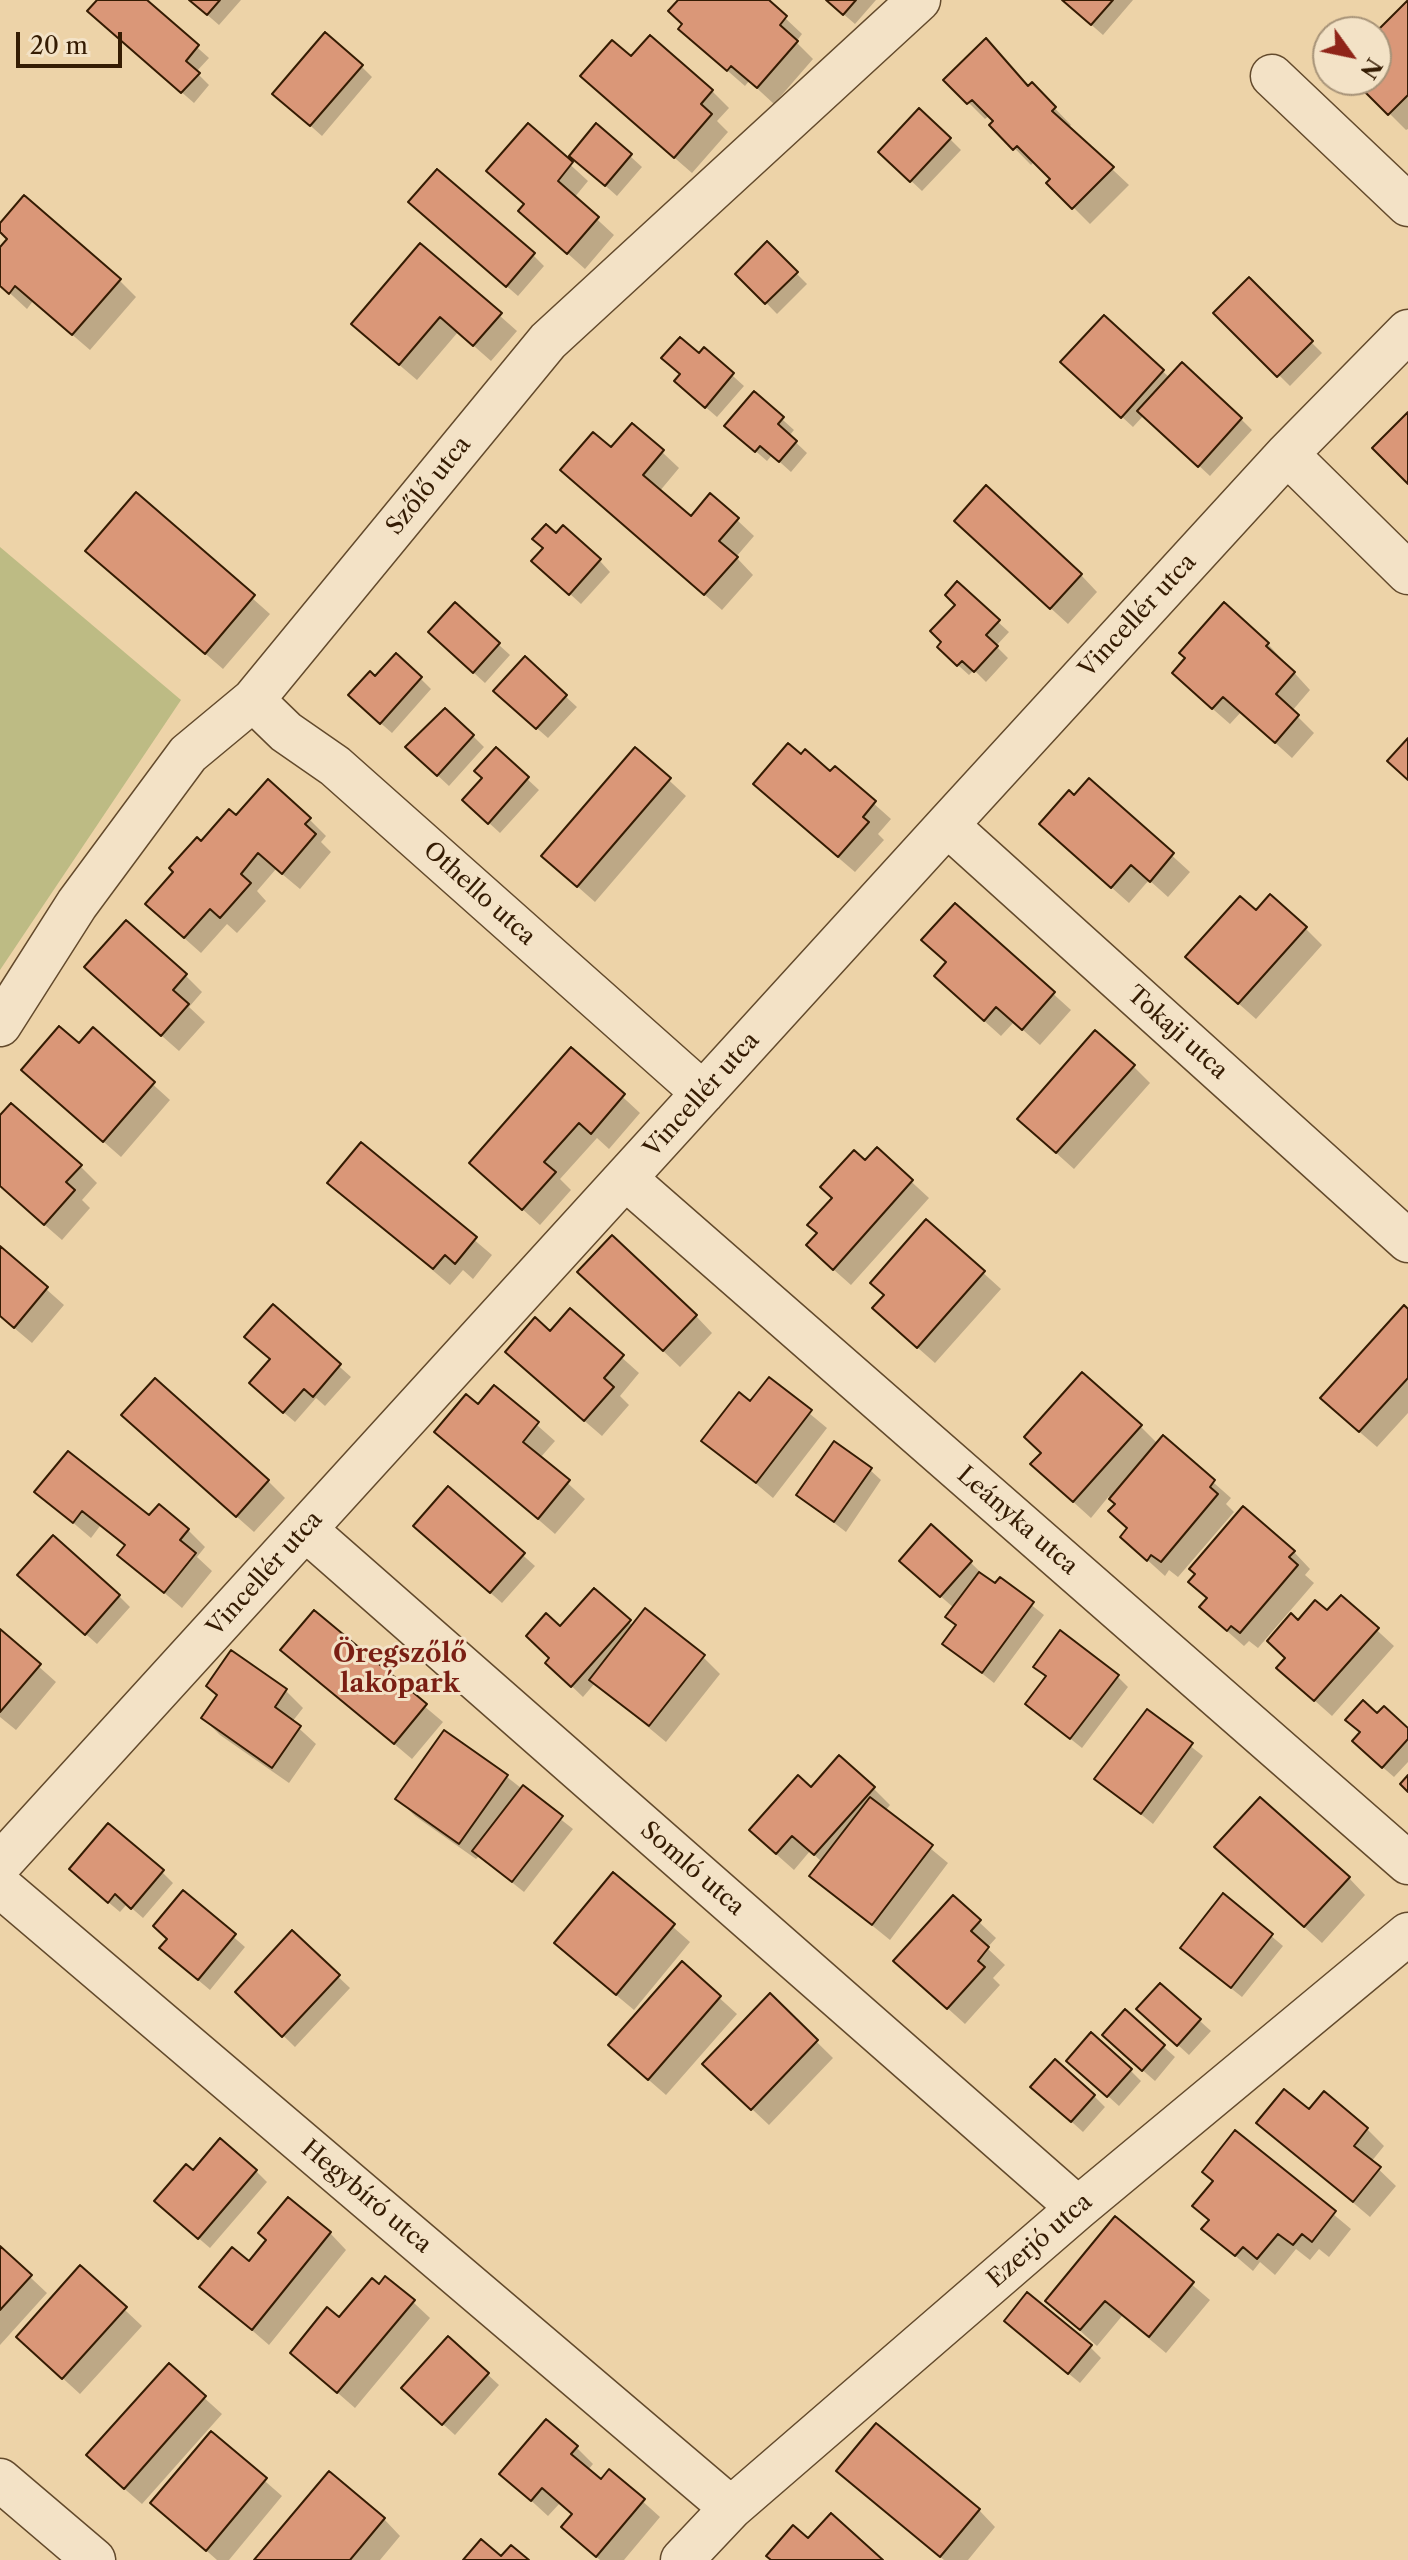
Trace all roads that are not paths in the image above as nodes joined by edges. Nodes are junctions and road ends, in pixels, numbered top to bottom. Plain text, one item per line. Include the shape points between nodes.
1 (919, 0) edge
2 (1272, 76) dead end
3 (1408, 205) edge
4 (1408, 331) edge
5 (1287, 454) junction
6 (1408, 573) edge
7 (253, 700) junction
8 (947, 825) junction
9 (0, 1025) edge
10 (703, 1093) junction
11 (626, 1179) junction
12 (1408, 1241) edge
13 (306, 1530) junction
14 (1408, 1863) edge
15 (0, 1864) edge
16 (0, 1886) edge
17 (1408, 1934) edge
18 (1078, 2208) junction
19 (0, 2480) edge
20 (731, 2508) junction
21 (94, 2560) edge
22 (682, 2560) edge

1 - 7 street, Szőlő utca via 548,341
2 - 3 street
4 - 5 street, Vincellér utca
5 - 6 street
5 - 8 street, Vincellér utca
7 - 9 street, Szőlő utca via 188,754 140,815
7 - 10 street, Othello utca
8 - 10 street, Vincellér utca
8 - 12 street, Tokaji utca
10 - 11 street, Vincellér utca
11 - 13 street, Vincellér utca
11 - 14 street, Leányka utca
13 - 15 street, Vincellér utca
13 - 18 street, Somló utca
16 - 20 street, Hegybíró utca
17 - 18 street, Ezerjó utca
18 - 20 street, Ezerjó utca
19 - 21 street
20 - 22 street, Ezerjó utca

